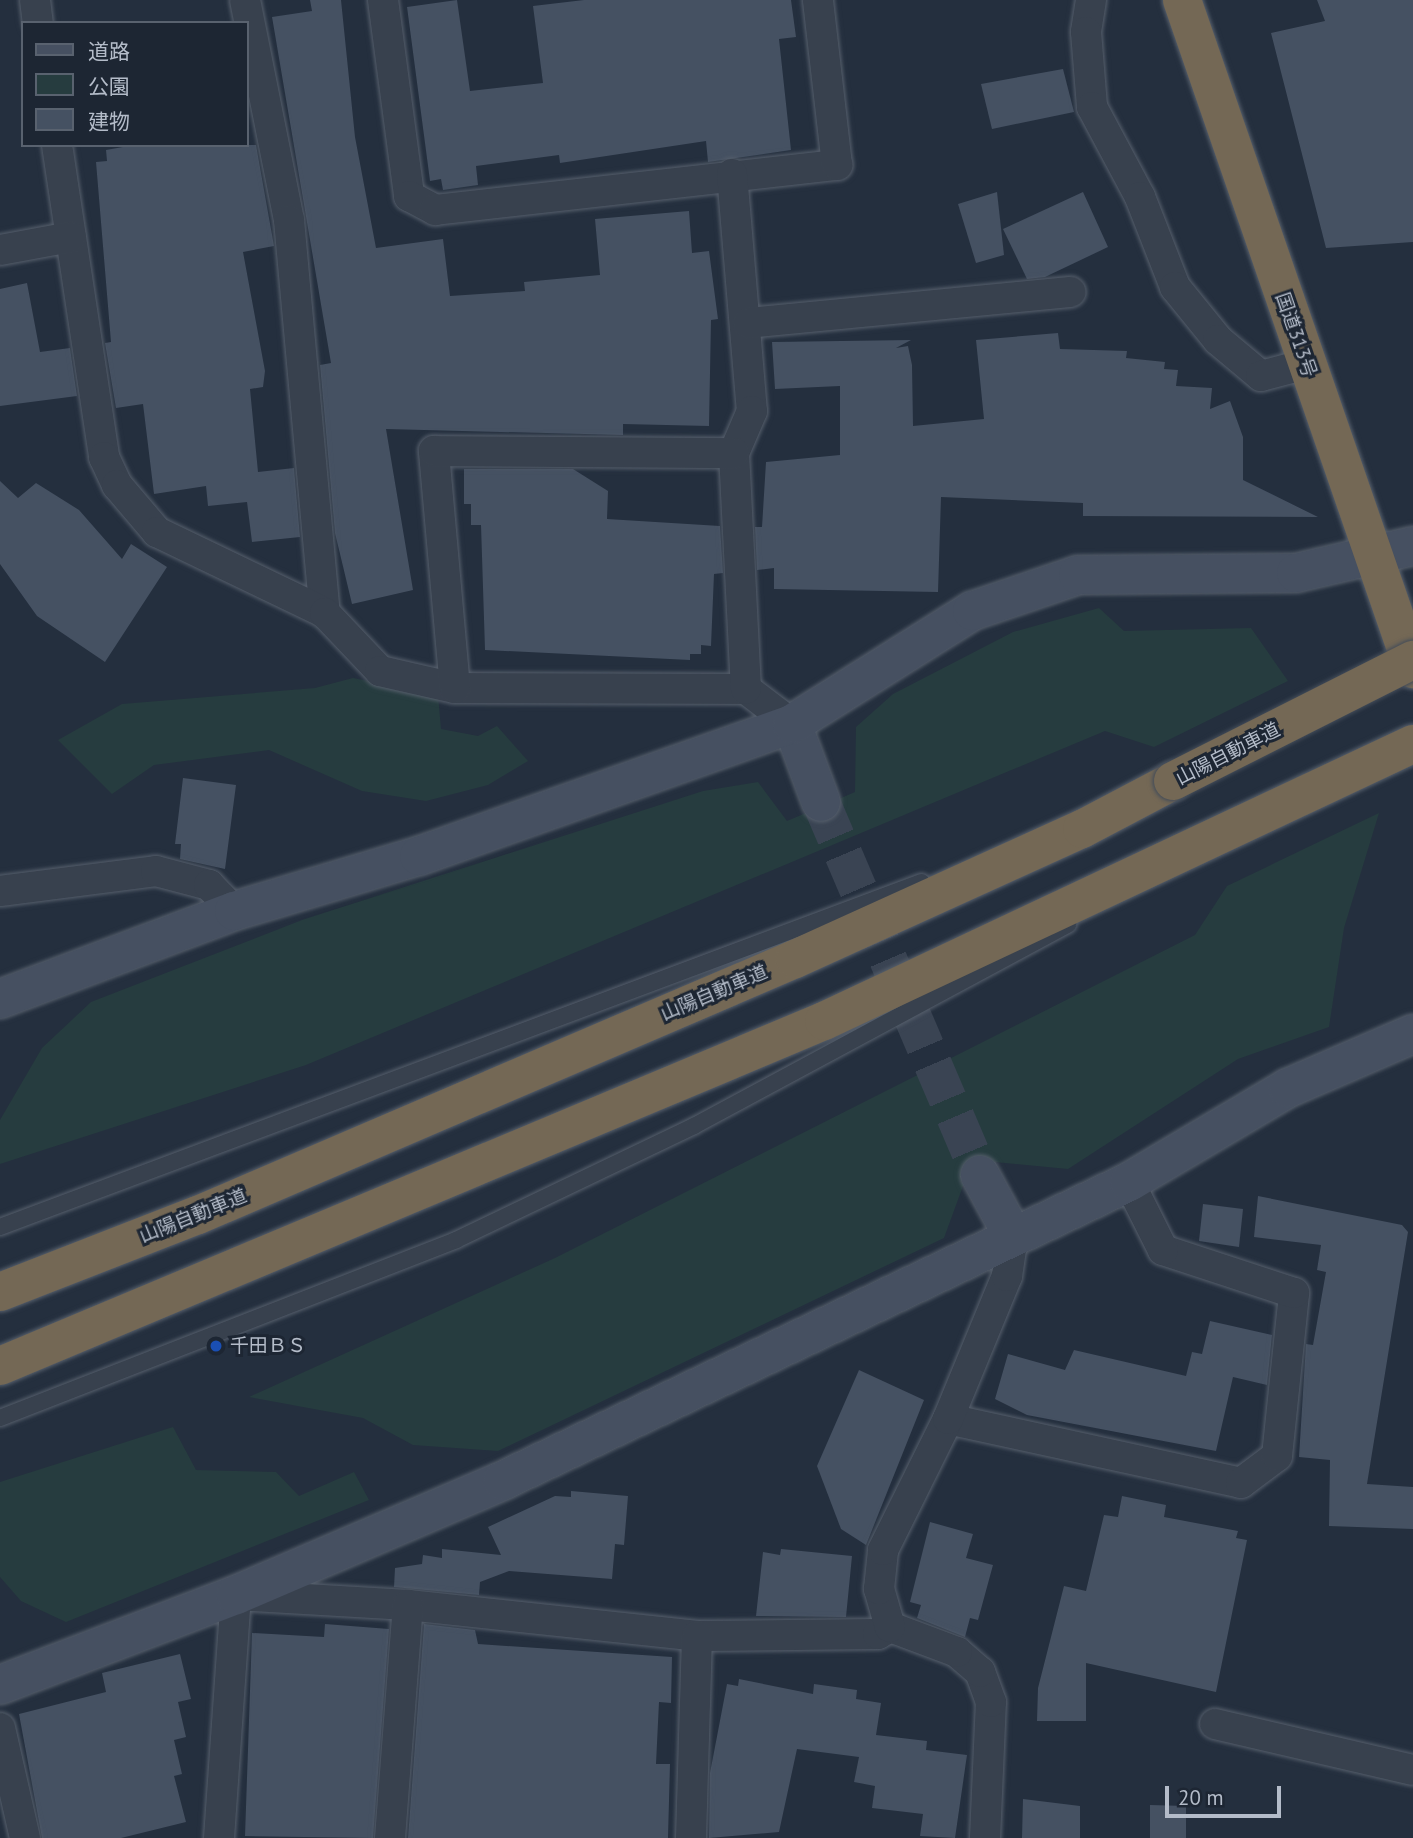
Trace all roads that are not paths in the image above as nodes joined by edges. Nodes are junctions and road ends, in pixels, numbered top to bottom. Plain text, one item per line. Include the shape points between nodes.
1 (35, 0) edge
2 (245, 0) edge
3 (383, 0) edge
4 (818, 0) edge
5 (1091, 0) edge
6 (1182, 0) edge
7 (38, 21) edge
8 (57, 147) edge
9 (732, 174) junction
10 (71, 237) junction
11 (0, 250) edge
12 (1070, 292) dead end
13 (748, 323) junction
14 (1306, 364) junction
15 (734, 453) junction
16 (1413, 547) edge
17 (1373, 558) junction
18 (325, 613) junction
19 (1413, 660) edge
20 (1413, 669) edge
21 (456, 688) junction
22 (746, 689) junction
23 (792, 724) junction
24 (1413, 744) edge
25 (1173, 781) junction
26 (821, 802) tunnel mouth
27 (1187, 853) junction
28 (0, 891) edge
29 (234, 911) junction
30 (0, 999) edge
31 (1413, 1034) edge
32 (980, 1175) tunnel mouth
33 (1129, 1182) junction
34 (0, 1227) edge
35 (1013, 1236) junction
36 (0, 1292) edge
37 (0, 1366) edge
38 (0, 1418) edge
39 (948, 1419) junction
40 (236, 1595) junction
41 (408, 1605) junction
42 (890, 1627) junction
43 (697, 1636) junction
44 (2, 1680) edge
45 (1215, 1724) dead end
46 (0, 1728) edge
47 (1413, 1770) edge
48 (25, 1838) edge
49 (219, 1838) edge
50 (390, 1838) edge
51 (691, 1838) edge
52 (985, 1838) edge

1 - 7 street
2 - 18 street via 289,220
3 - 9 street via 409,196 435,210
4 - 9 street via 837,165
5 - 14 street via 1086,32 1092,107 1140,197 1175,287 1218,340 1261,376
6 - 14 highway, 国道313号
8 - 10 street
9 - 13 street
10 - 11 street
10 - 18 street via 104,457 117,485 157,532
12 - 13 street
13 - 15 street via 752,411
14 - 17 highway, 国道313号
15 - 21 street via 434,451
15 - 22 street
16 - 17 street
17 - 20 highway, 国道313号
17 - 23 street via 1296,573 1078,575 972,611
18 - 21 street via 380,671
19 - 25 highway, 山陽自動車道, bridge
21 - 22 street
22 - 23 street
23 - 26 street
23 - 29 street via 419,856
24 - 27 highway
25 - 34 lane via 716,962
25 - 36 highway, 山陽自動車道 via 1082,829 795,959 198,1215
27 - 37 highway via 824,1021
27 - 38 lane via 1006,962 694,1126 494,1222 211,1340
28 - 29 street via 156,871 209,885
29 - 30 street
31 - 33 street via 1288,1088
32 - 35 street
33 - 35 street
33 - 39 street via 1163,1250 1294,1293 1277,1456 1241,1483
35 - 39 street via 1007,1276
35 - 40 street via 502,1481
39 - 42 street via 883,1549 879,1589
40 - 41 street
40 - 44 street
40 - 49 street
41 - 43 street
41 - 50 street
42 - 43 street via 878,1634
42 - 52 street via 957,1652 980,1672 991,1702
43 - 51 street
45 - 47 street
46 - 48 street

